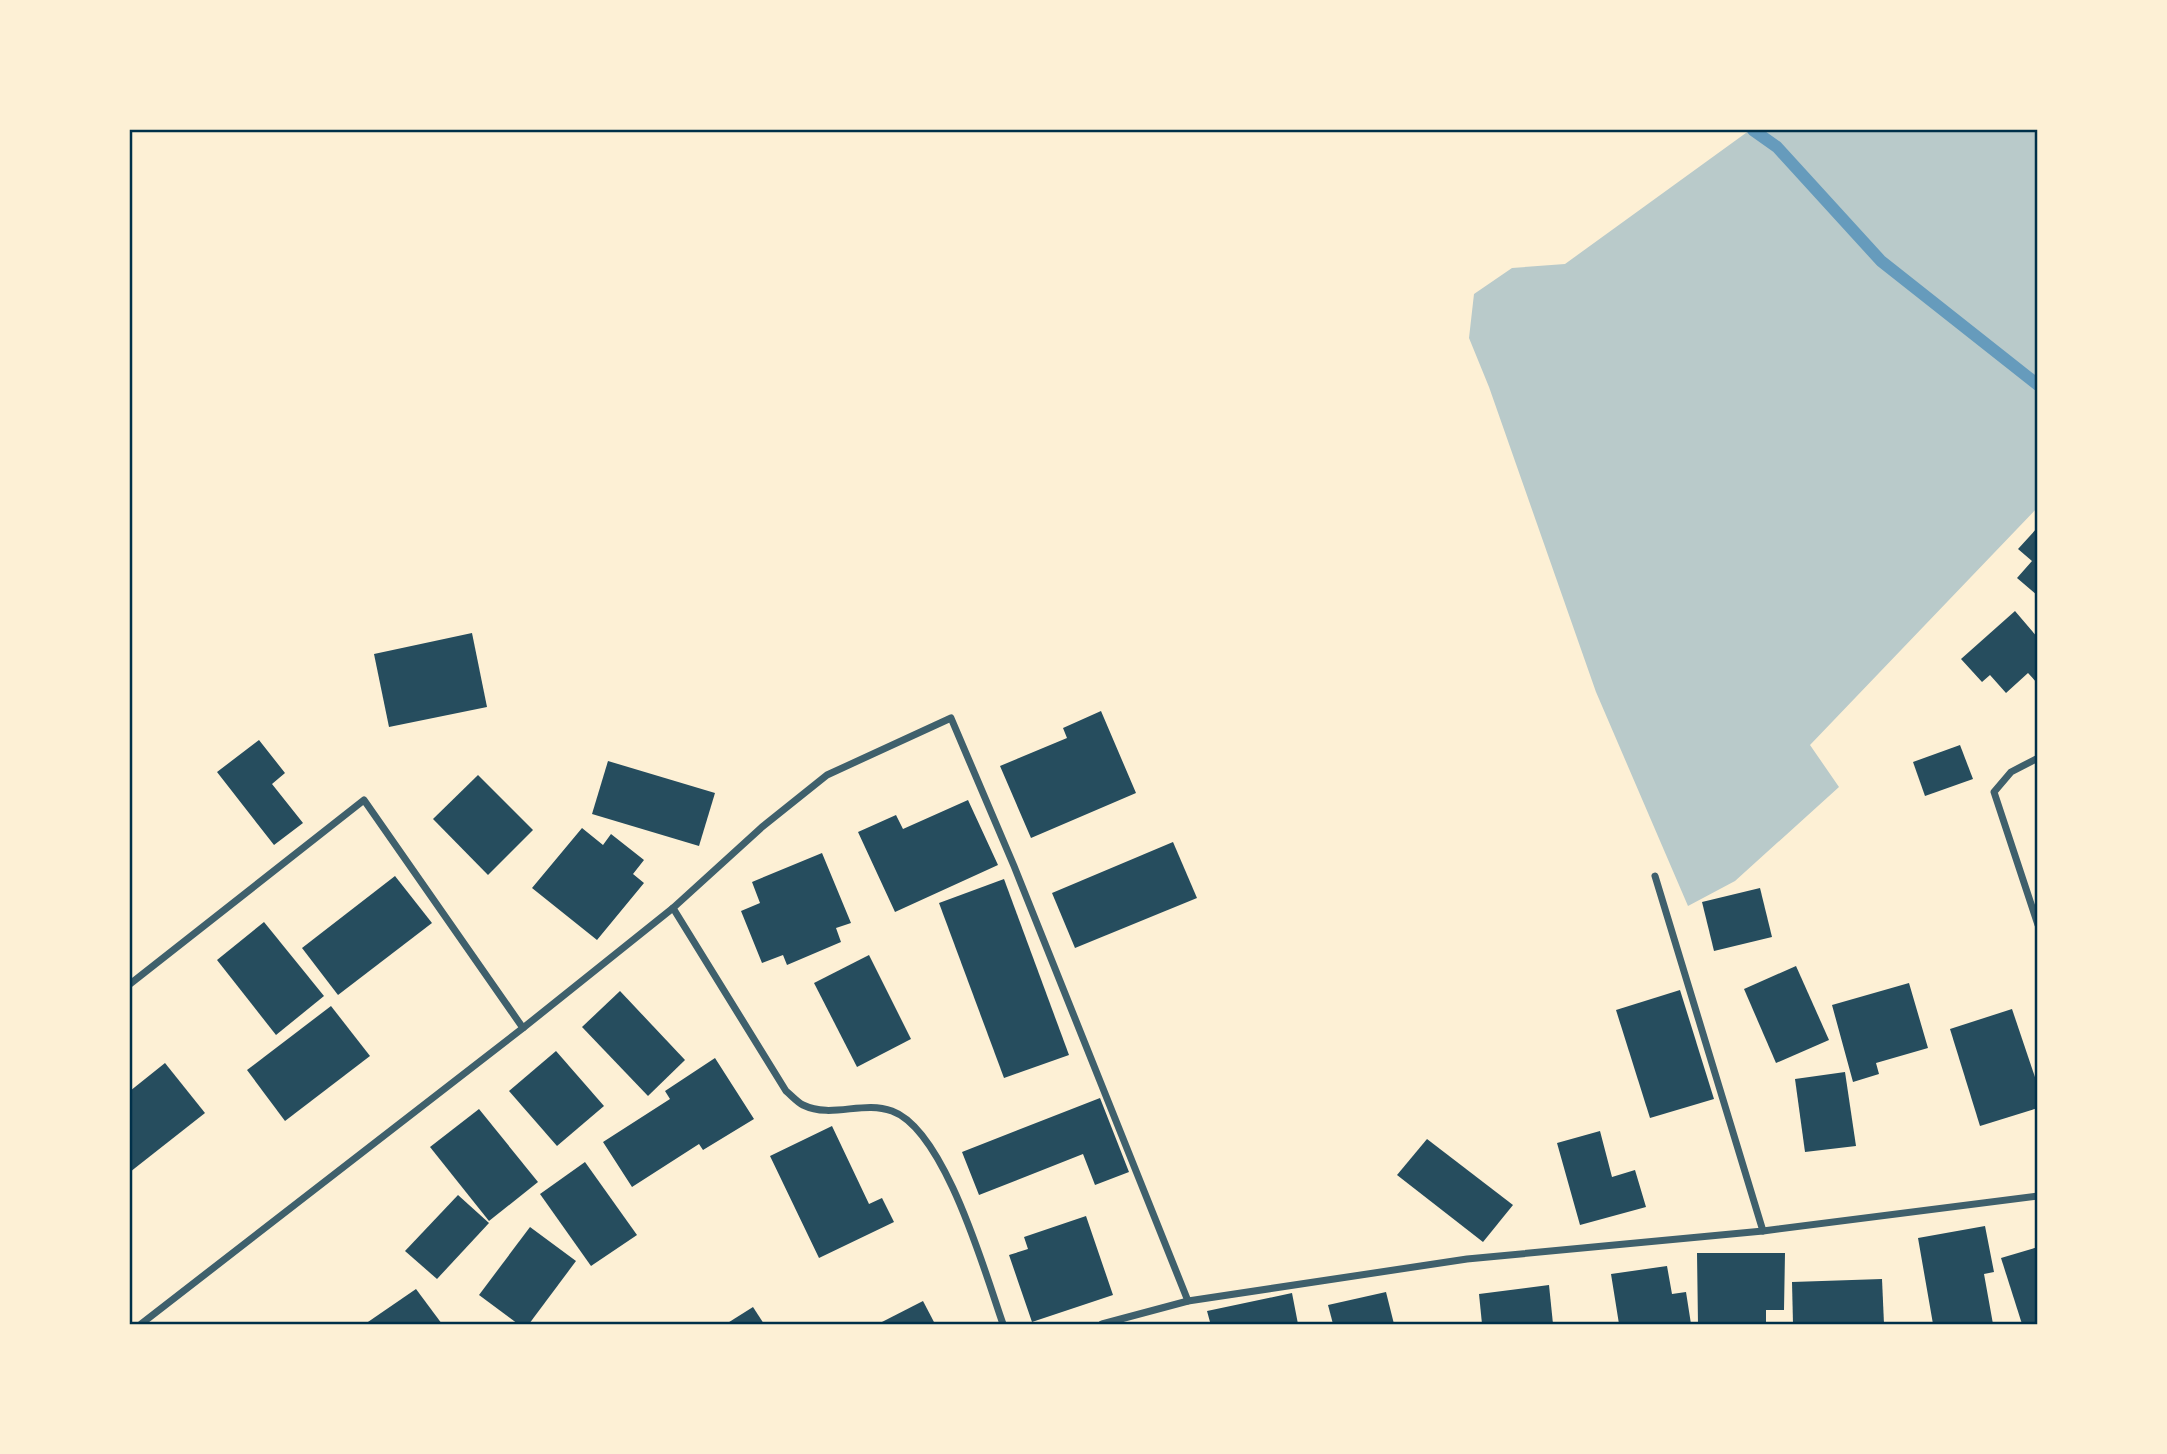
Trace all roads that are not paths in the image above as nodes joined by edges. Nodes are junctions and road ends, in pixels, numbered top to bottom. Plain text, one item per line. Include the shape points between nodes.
1 (2038, 758) edge
2 (1655, 876) dead end
3 (673, 908) junction
4 (2038, 925) edge
5 (130, 984) edge
6 (523, 1028) junction
7 (2038, 1196) edge
8 (1763, 1231) junction
9 (1188, 1301) junction
10 (141, 1325) edge
11 (1003, 1325) edge
12 (1102, 1325) edge

1 - 4 street via 2011,772 1994,792
2 - 8 street
3 - 6 street
3 - 9 street via 827,775 951,718
3 - 11 street via 786,1091 803,1105 832,1112 875,1107 909,1120 933,1152 961,1206
5 - 6 street via 364,800
6 - 10 street
7 - 8 street
8 - 9 street via 1467,1259
9 - 12 street

